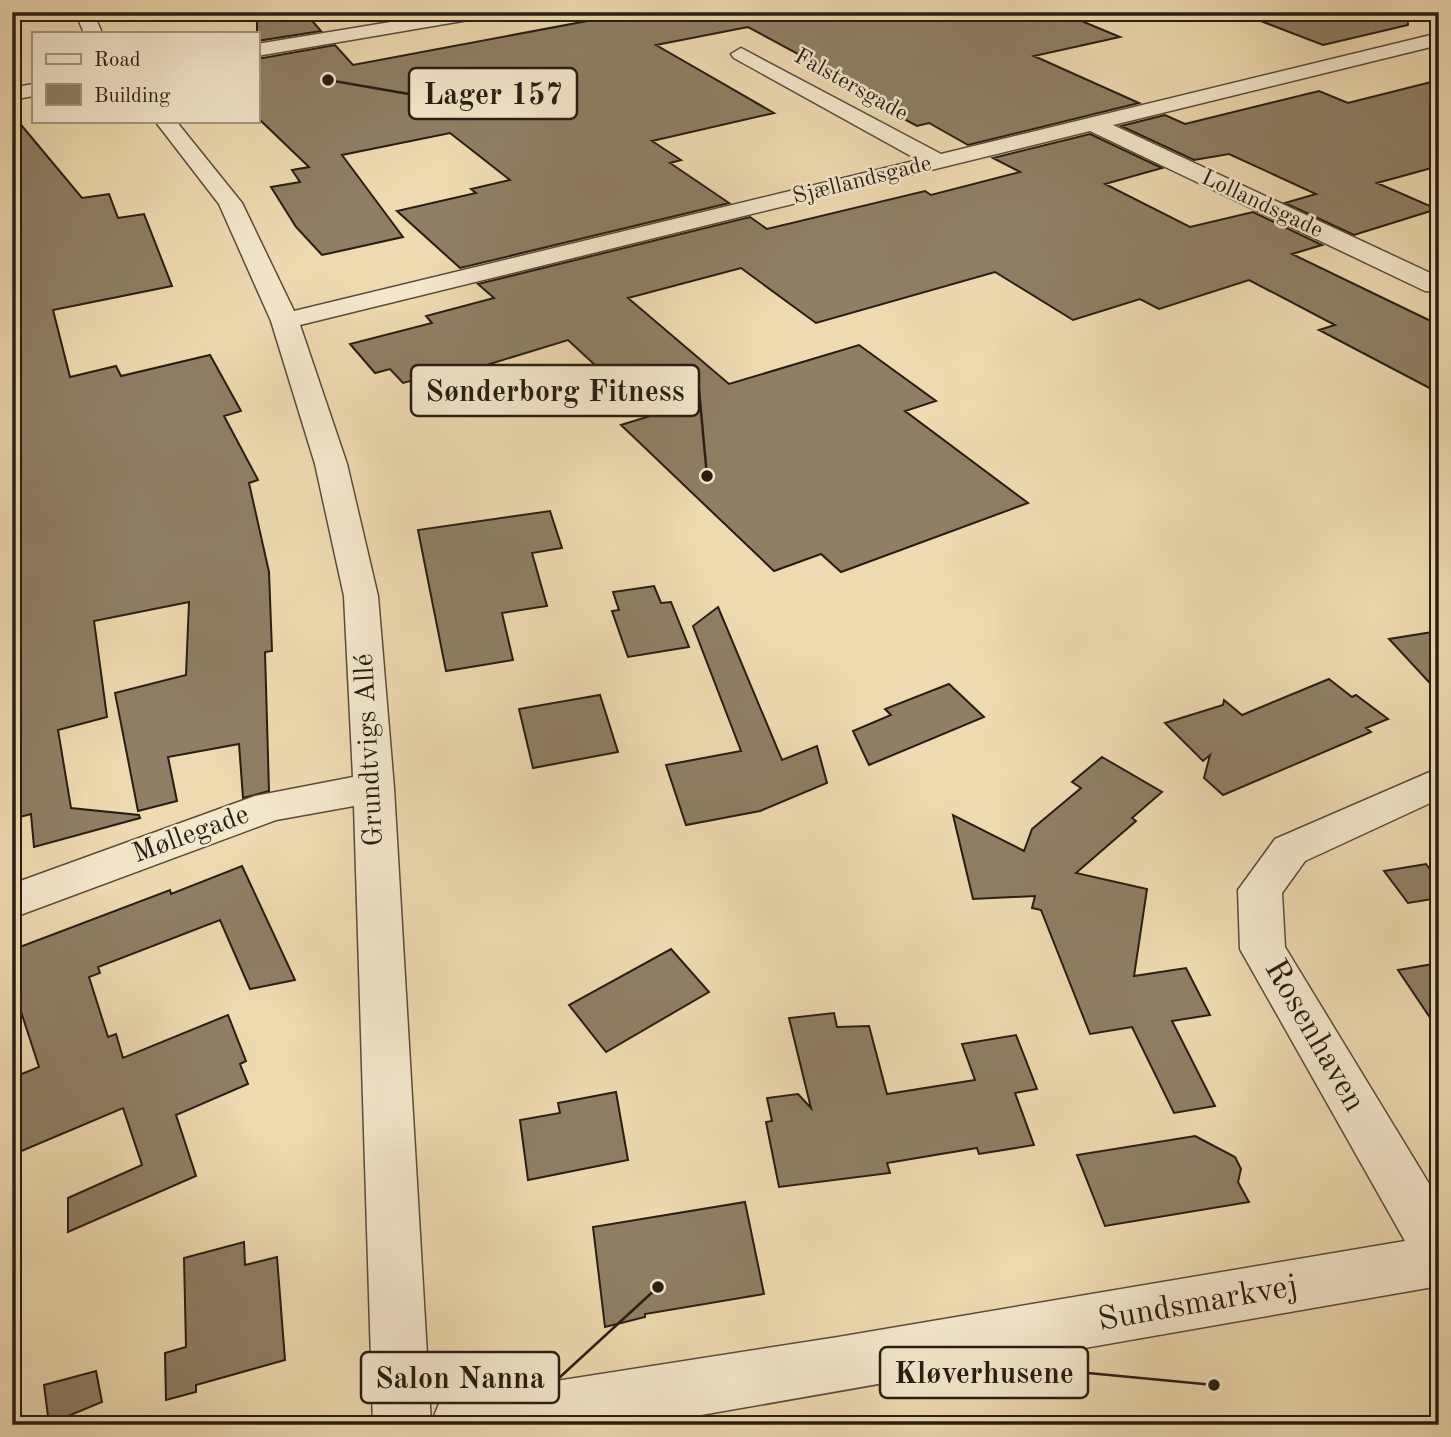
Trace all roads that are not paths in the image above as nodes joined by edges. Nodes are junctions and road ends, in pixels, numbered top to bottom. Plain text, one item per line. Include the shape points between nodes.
1 (486, 12) edge
2 (363, 34) junction
3 (1439, 39) edge
4 (259, 53) edge
5 (259, 53) edge
6 (741, 54) dead end
7 (32, 95) edge
8 (12, 99) edge
9 (166, 122) edge
10 (1091, 123) junction
11 (937, 161) junction
12 (1434, 285) dead end
13 (285, 321) junction
14 (1439, 782) edge
15 (374, 788) junction
16 (12, 901) edge
17 (1439, 1250) edge
18 (1439, 1261) edge
19 (402, 1425) edge
20 (460, 1425) edge

1 - 2 street
2 - 4 street
2 - 5 street
3 - 10 street, Sjællandsgade
6 - 11 street, Falstersgade
7 - 8 street
9 - 13 street, Grundtvigs Allé via 230,203
10 - 11 street, Sjællandsgade
10 - 12 street, Lollandsgade
11 - 13 street, Sjællandsgade
13 - 15 street, Grundtvigs Allé via 331,464 361,596
14 - 17 street, Rosenhaven via 1290,850 1259,890 1263,950
15 - 16 street, Møllegade via 270,806
15 - 19 street, Grundtvigs Allé
18 - 20 street, Sundsmarkvej

